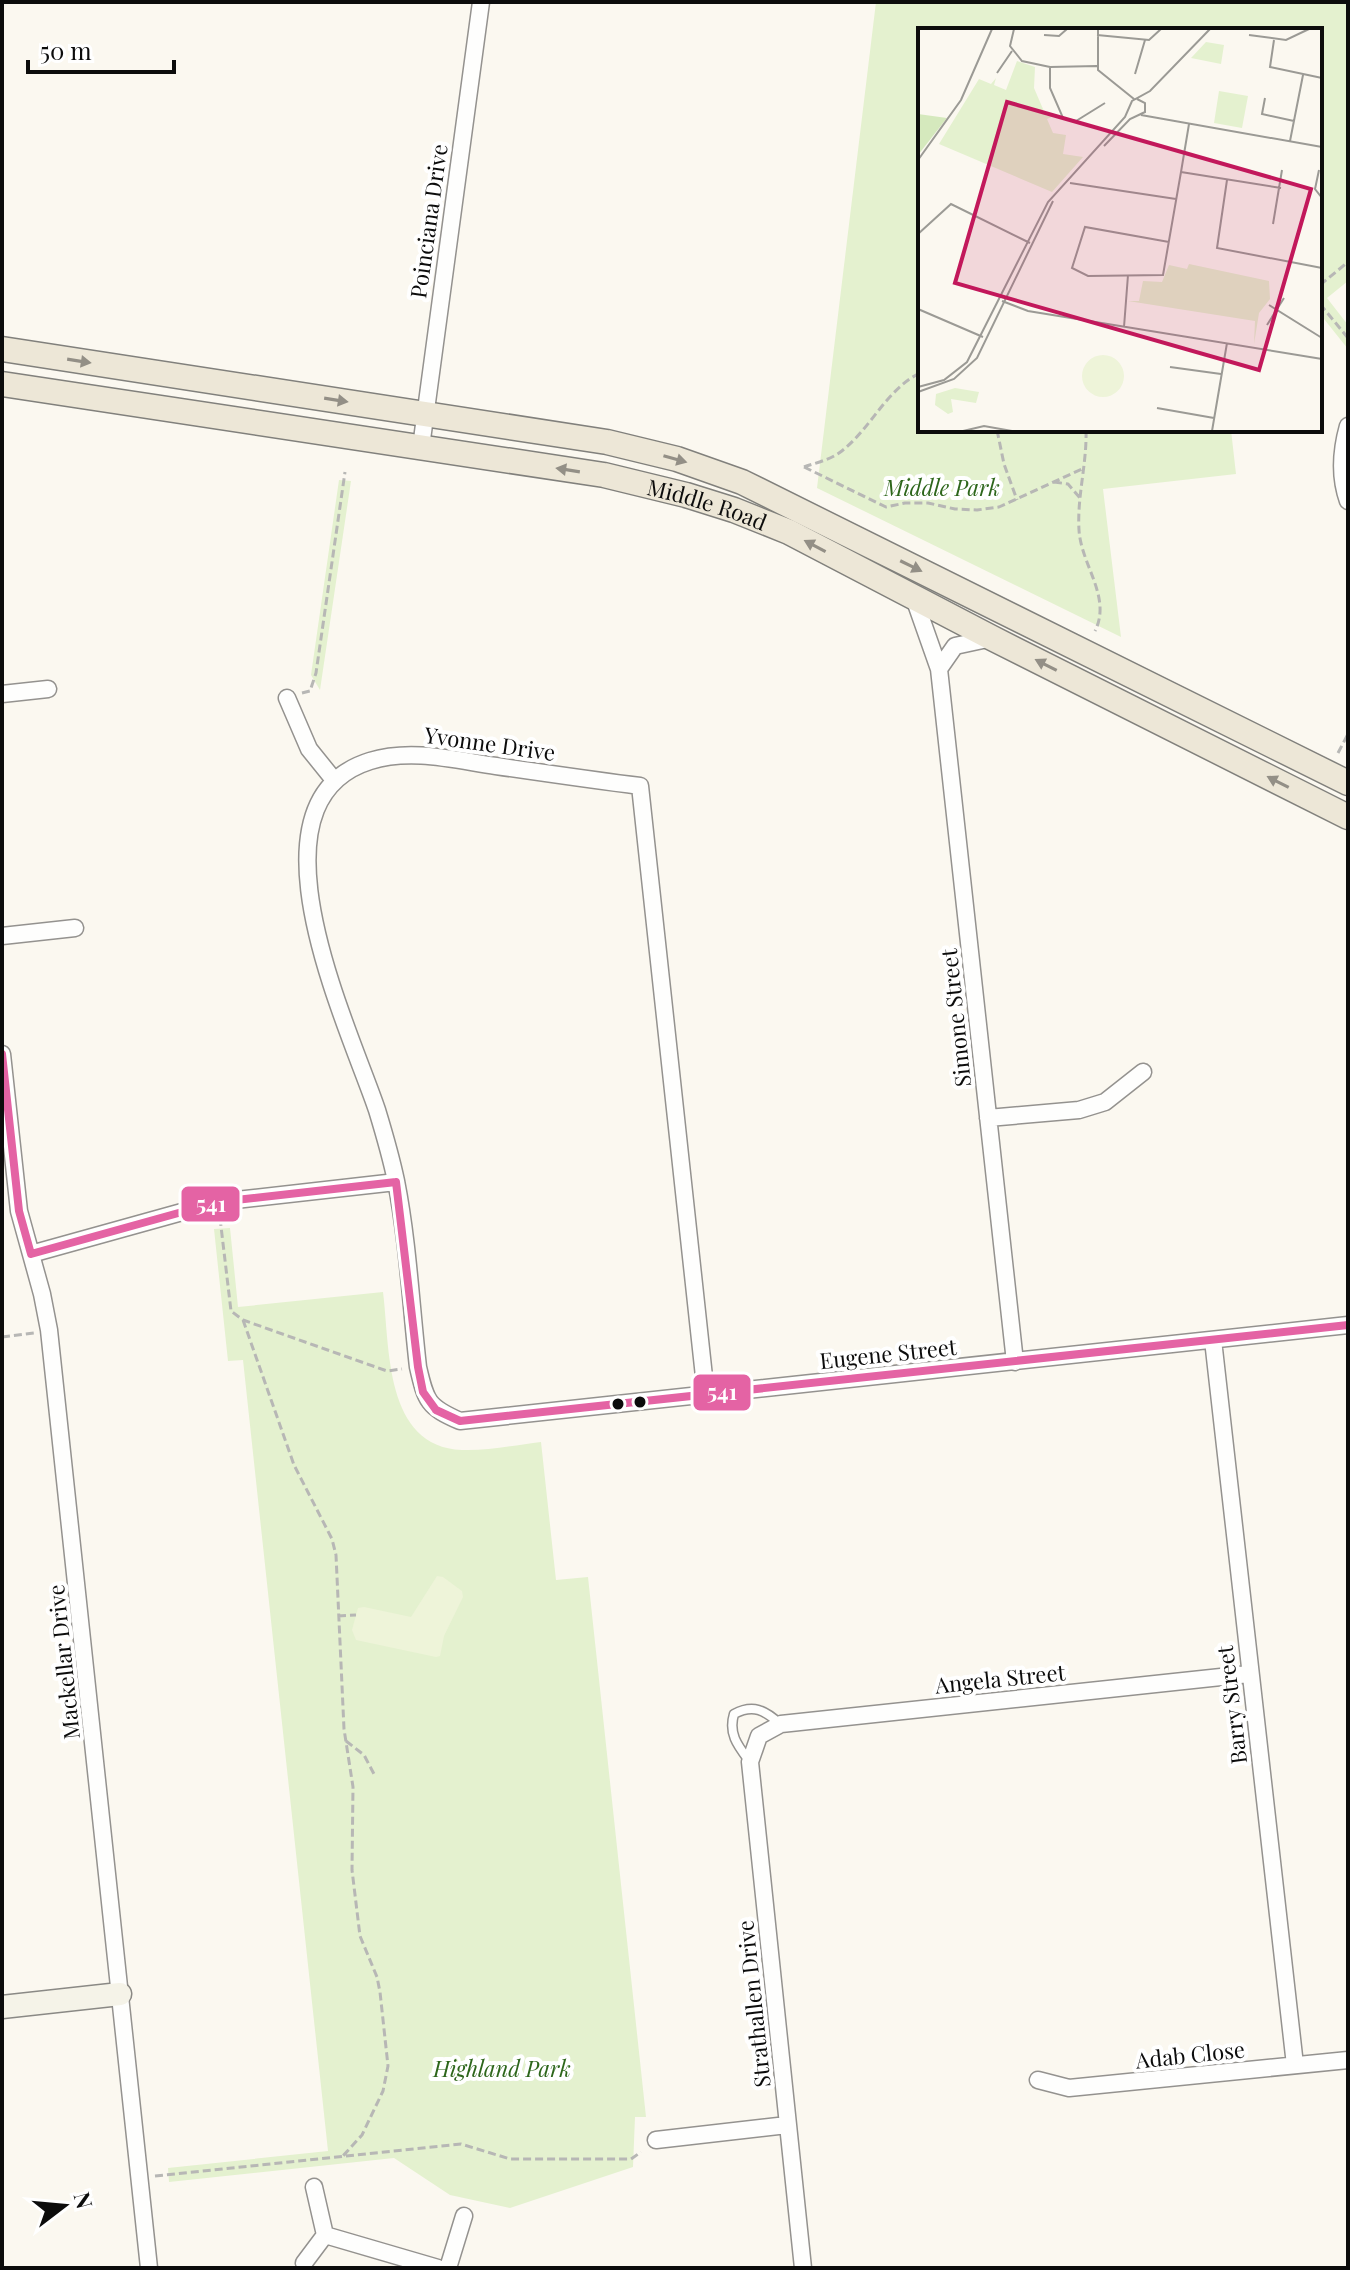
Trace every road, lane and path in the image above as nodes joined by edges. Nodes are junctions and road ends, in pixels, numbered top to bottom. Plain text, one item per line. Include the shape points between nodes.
1 (481, 2) edge
2 (1348, 262) edge
3 (1322, 283) edge
4 (1322, 306) edge
5 (1348, 338) edge
6 (2, 349) edge
7 (918, 375) edge
8 (2, 384) edge
9 (425, 413) junction
10 (1348, 426) edge
11 (997, 432) edge
12 (1086, 432) edge
13 (421, 447) junction
14 (1084, 468) junction
15 (345, 472) dead end
16 (1054, 482) junction
17 (1080, 498) junction
18 (1017, 500) junction
19 (1348, 501) edge
20 (914, 598) junction
21 (1095, 631) dead end
22 (992, 638) junction
23 (939, 669) junction
24 (48, 689) dead end
25 (2, 694) edge
26 (287, 698) joint
27 (1348, 734) edge
28 (1338, 753) dead end
29 (334, 780) junction
30 (1348, 783) edge
31 (1348, 817) edge
32 (75, 928) dead end
33 (2, 936) edge
34 (2, 1054) edge
35 (1143, 1072) dead end
36 (988, 1118) junction
37 (396, 1182) junction
38 (218, 1202) junction
39 (31, 1254) junction
40 (243, 1320) junction
41 (1348, 1325) edge
42 (49, 1330) junction
43 (2, 1337) edge
44 (1213, 1340) junction
45 (1015, 1362) junction
46 (418, 1367) junction
47 (706, 1395) junction
48 (356, 1615) dead end
49 (338, 1616) junction
50 (1249, 1674) junction
51 (781, 1724) junction
52 (759, 1736) joint
53 (346, 1741) junction
54 (750, 1762) junction
55 (374, 1774) dead end
56 (120, 1994) junction
57 (2, 2007) edge
58 (1348, 2060) edge
59 (1295, 2065) junction
60 (1038, 2080) dead end
61 (787, 2125) junction
62 (656, 2140) joint
63 (342, 2157) junction
64 (139, 2178) junction
65 (314, 2187) dead end
66 (464, 2216) dead end
67 (325, 2235) junction
68 (304, 2263) dead end
69 (149, 2268) edge
70 (438, 2268) edge
71 (448, 2268) edge
72 (803, 2268) edge

1 - 9 street, Poinciana Drive
2 - 3 path
4 - 5 path
6 -> 9 main road, Middle Road
7 - 18 path via 838,454 804,467 886,507 917,503 977,510
8 - 13 main road, Middle Road
9 - 13 street, Poinciana Drive
9 -> 30 main road, Middle Road via 607,442 742,482
10 - 19 street via 1341,452
11 - 18 path
12 - 14 path
20 -> 13 main road, Middle Road via 789,532 710,503 615,477
14 - 16 path
14 - 17 path
15 - 26 path via 316,673 310,691
16 - 17 path via 1068,484
16 - 18 path
17 - 21 path via 1084,559 1102,605
20 - 22 main road, Middle Road
20 - 23 street, Simone Street
22 - 23 street via 955,646
31 -> 22 main road, Middle Road
23 - 36 street, Simone Street
24 - 25 street
26 - 29 street via 309,749
27 - 28 path
29 - 37 street via 318,805 307,843 311,904 326,970 378,1113
29 - 47 street, Yvonne Drive via 369,761 409,754 640,786
32 - 33 street
34 - 39 street, Mackellar Drive via 19,1211
35 - 36 street via 1105,1102 1079,1110
36 - 45 street, Simone Street
37 - 38 street
37 - 46 street
38 - 39 street
38 - 40 path via 231,1311
39 - 42 street, Mackellar Drive
40 - 46 path via 387,1371
40 - 49 path via 294,1465 332,1539
41 - 44 street, Eugene Street
42 - 43 path
42 - 56 street, Mackellar Drive
44 - 45 street, Eugene Street
44 - 50 street, Barry Street
45 - 47 street, Eugene Street
46 - 47 street, Eugene Street via 423,1392 436,1410 460,1421
48 - 49 path
49 - 53 path
50 - 51 street, Angela Street
50 - 59 street, Barry Street
51 - 52 street, Angela Street
51 - 54 lane via 758,1709 734,1714 730,1727
52 - 54 street, Strathallen Drive
53 - 55 path via 364,1755
53 - 63 path via 360,1936 377,1977 388,2066 383,2091 362,2135
54 - 61 street, Strathallen Drive
56 - 57 street
56 - 64 street, Mackellar Drive
58 - 59 street, Adab Close
59 - 60 street, Adab Close via 1069,2088
61 - 62 street
61 - 72 street, Strathallen Drive
62 - 63 path via 631,2159 510,2159 461,2144
63 - 64 path
64 - 69 street, Mackellar Drive
65 - 67 street
66 - 71 street
67 - 68 street
67 - 70 street

